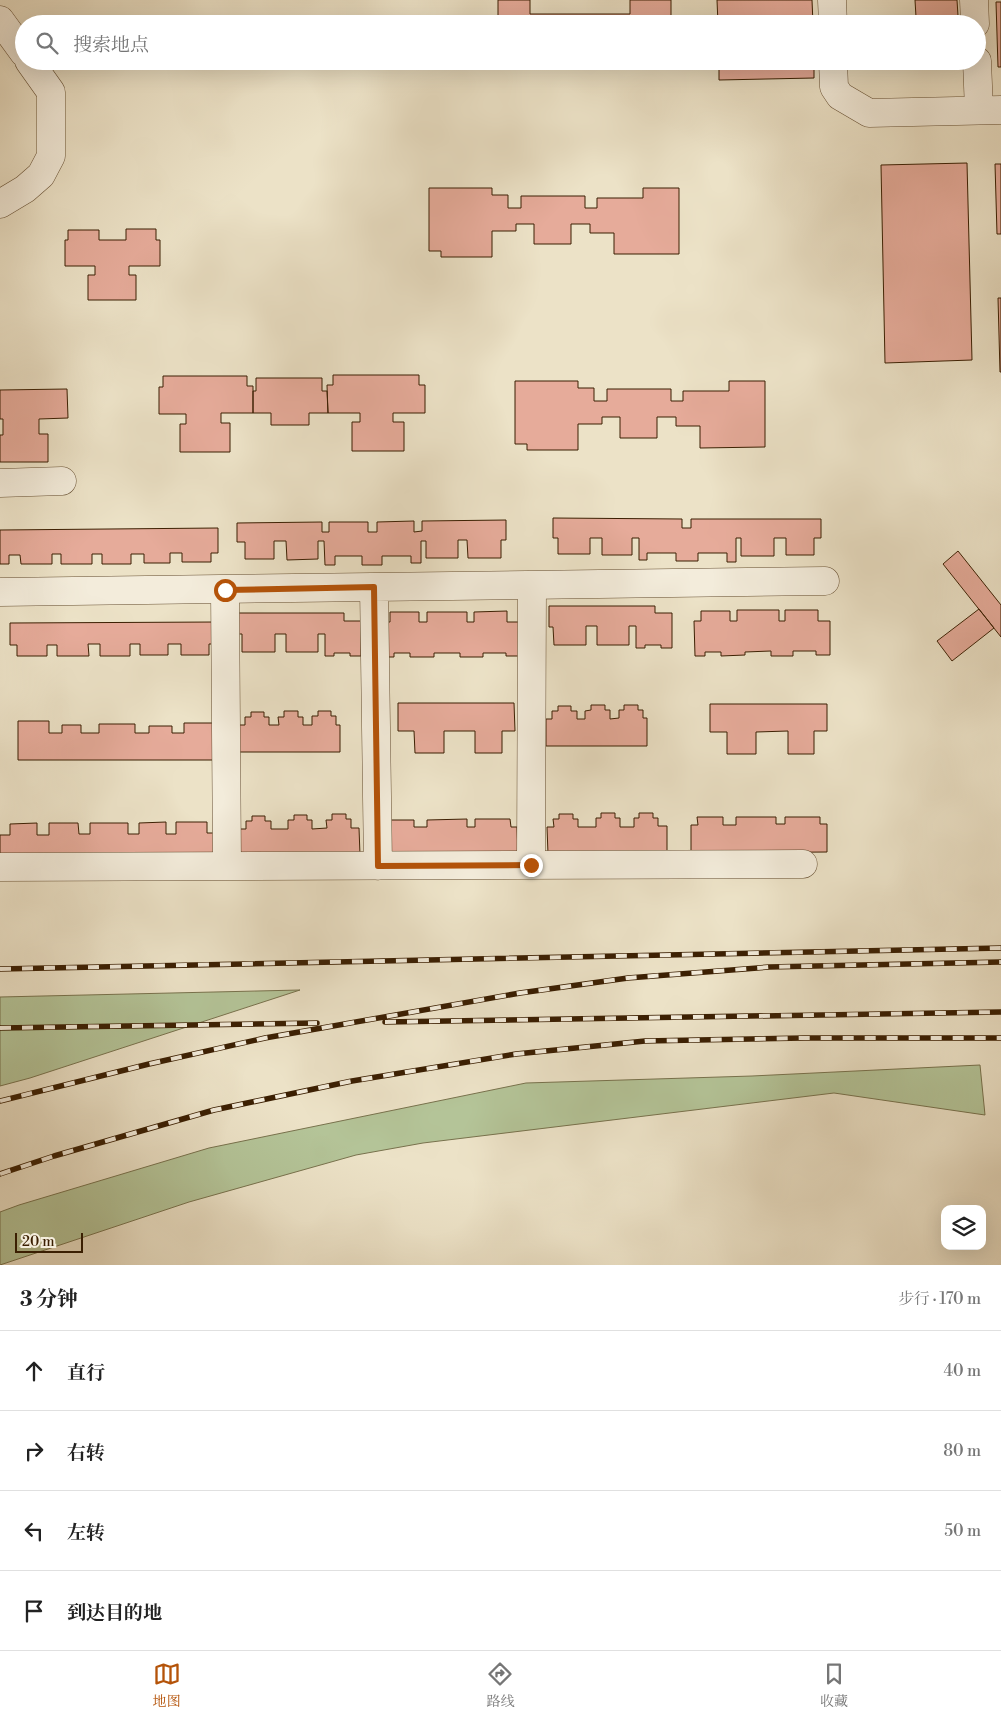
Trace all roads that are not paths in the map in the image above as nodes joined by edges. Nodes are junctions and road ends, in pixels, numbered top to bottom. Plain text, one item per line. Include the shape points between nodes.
1 (832, 0) edge
2 (974, 0) edge
3 (833, 15) edge
4 (975, 15) edge
5 (0, 20) edge
6 (15, 41) edge
7 (35, 70) edge
8 (833, 70) edge
9 (979, 70) edge
10 (990, 110) edge
11 (0, 204) edge
12 (62, 481) dead end
13 (0, 483) edge
14 (825, 582) dead end
15 (532, 585) junction
16 (374, 587) junction
17 (225, 590) junction
18 (0, 592) edge
19 (803, 864) dead end
20 (531, 865) junction
21 (227, 866) junction
22 (378, 866) junction
23 (0, 867) edge

1 - 3 lane
2 - 4 lane
5 - 6 lane
7 - 11 lane via 51,92 51,156 41,175
8 - 10 lane via 834,87 840,96 869,113
9 - 10 lane
12 - 13 lane
14 - 15 lane
15 - 16 lane
15 - 20 lane
16 - 17 lane
16 - 22 lane
17 - 18 lane
17 - 21 lane
19 - 20 lane
20 - 22 lane
21 - 22 lane
21 - 23 lane

